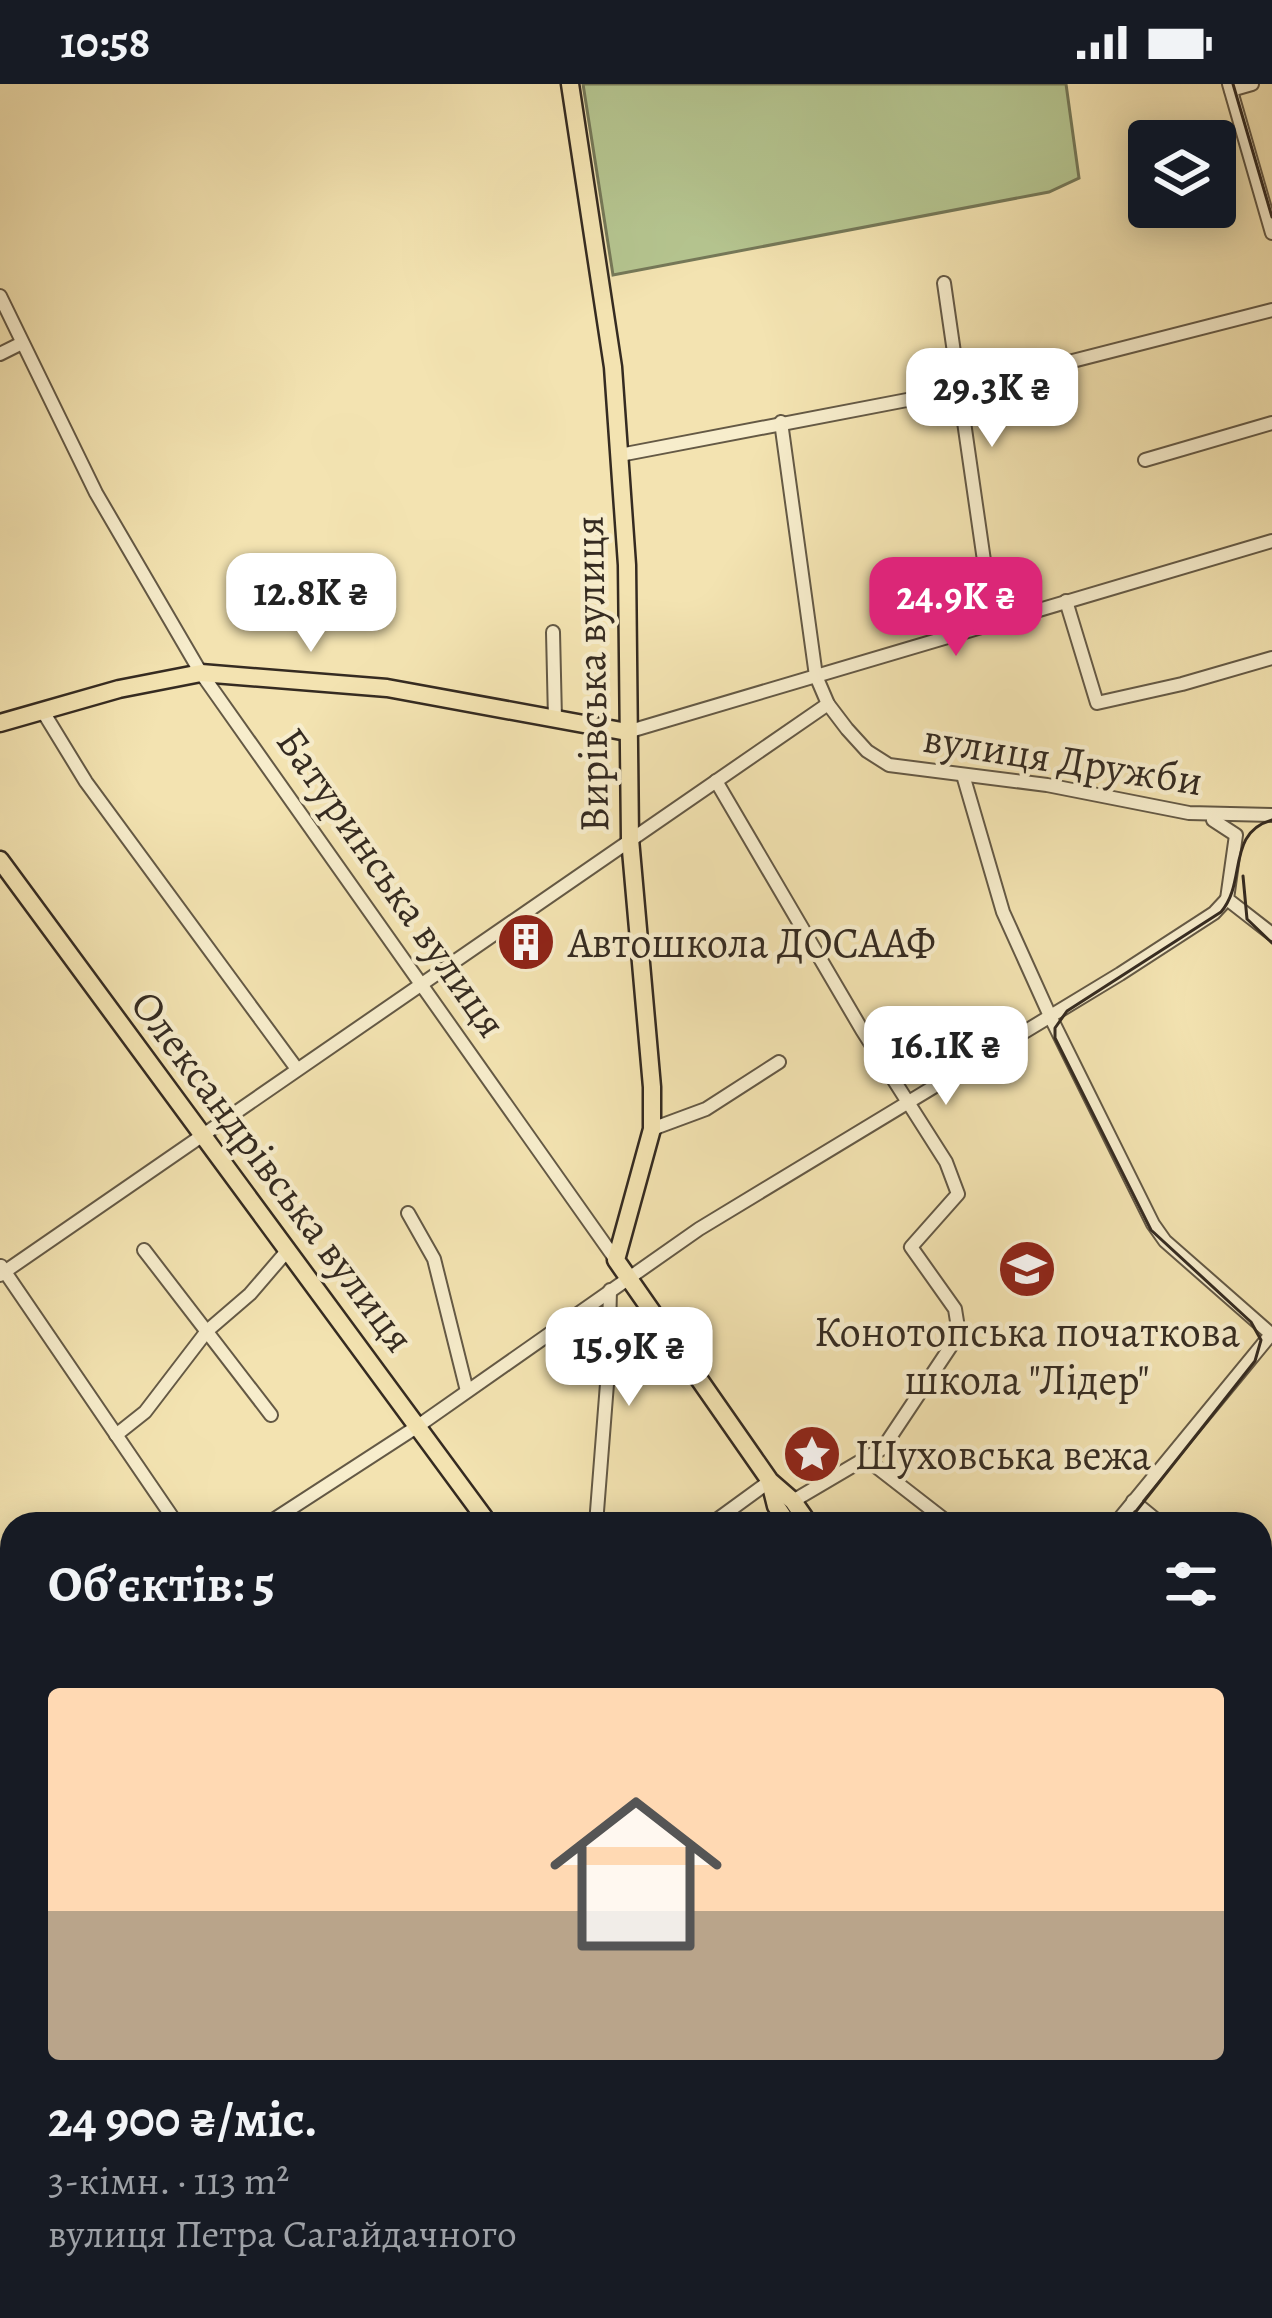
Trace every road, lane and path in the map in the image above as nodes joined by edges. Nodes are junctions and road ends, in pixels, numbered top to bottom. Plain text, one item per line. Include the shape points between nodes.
1 (570, 84) edge
2 (1252, 84) edge
3 (1230, 87) edge
4 (1267, 196) edge
5 (1272, 233) edge
6 (944, 283) dead end
7 (0, 296) edge
8 (1272, 310) edge
9 (22, 343) junction
10 (0, 354) edge
11 (959, 390) junction
12 (781, 422) junction
13 (1272, 423) edge
14 (620, 455) junction
15 (1145, 460) dead end
16 (1272, 541) edge
17 (1066, 601) junction
18 (993, 623) junction
19 (553, 632) dead end
20 (1272, 658) edge
21 (201, 673) junction
22 (816, 676) junction
23 (828, 704) junction
24 (42, 710) junction
25 (555, 719) junction
26 (0, 723) edge
27 (627, 732) junction
28 (963, 775) junction
29 (716, 781) junction
30 (1189, 813) junction
31 (1272, 815) edge
32 (1248, 817) junction
33 (1236, 835) junction
34 (630, 839) junction
35 (0, 860) edge
36 (1227, 898) junction
37 (1272, 934) edge
38 (421, 986) junction
39 (1050, 1016) junction
40 (779, 1062) dead end
41 (297, 1069) junction
42 (908, 1103) junction
43 (652, 1129) junction
44 (203, 1137) junction
45 (408, 1213) dead end
46 (144, 1250) dead end
47 (287, 1251) junction
48 (616, 1260) junction
49 (2, 1270) edge
50 (628, 1278) junction
51 (610, 1290) junction
52 (207, 1331) junction
53 (1269, 1341) edge
54 (467, 1391) junction
55 (271, 1415) dead end
56 (418, 1426) junction
57 (116, 1435) junction
58 (865, 1458) junction
59 (770, 1481) junction
60 (793, 1501) junction
61 (1133, 1501) junction
62 (169, 1512) edge
63 (285, 1512) edge
64 (480, 1512) edge
65 (597, 1512) edge
66 (728, 1512) edge
67 (780, 1512) edge
68 (800, 1512) edge
69 (935, 1512) edge
70 (1124, 1512) edge
71 (1146, 1512) edge

1 - 14 main road, Вирівська вулиця
2 - 3 street
3 - 4 street
4 - 5 street
6 - 11 street
7 - 9 street, Батуринська вулиця
8 - 11 street
9 - 10 street
9 - 21 street, Батуринська вулиця
11 - 12 street
11 - 18 street
12 - 14 street
12 - 22 street, вулиця Дружби
13 - 15 street
14 - 27 main road, Вирівська вулиця
16 - 17 street
17 - 18 street
17 - 20 street via 1096,703
18 - 22 street
19 - 25 street
21 - 24 main road
21 - 25 main road via 387,688
21 - 38 street, Батуринська вулиця
22 - 23 street, вулиця Дружби
22 - 27 street
23 - 28 street, вулиця Дружби via 890,766
23 - 29 street
24 - 26 main road
24 - 41 street
25 - 27 main road
27 - 34 main road, Вирівська вулиця
28 - 30 street, вулиця Дружби
28 - 39 street via 1004,912
29 - 34 street
29 - 42 street
30 - 32 street, вулиця Дружби
30 - 33 street
31 - 32 street, вулиця Дружби
32 - 33 street
33 - 36 street
34 - 38 street
34 - 43 main road, Вирівська вулиця
35 - 44 main road, Олександрівська вулиця
36 - 37 street
36 - 39 street
38 - 41 street
38 - 48 street, Батуринська вулиця
39 - 42 street
39 - 53 street via 1158,1233
40 - 43 street via 706,1109
41 - 44 street
42 - 50 street
42 - 58 street via 958,1194 911,1246 956,1309 959,1334 883,1448
43 - 48 main road, Вирівська вулиця
44 - 47 main road, Олександрівська вулиця
44 - 49 street
45 - 54 street via 434,1259
46 - 52 street
47 - 52 street
47 - 56 main road, Олександрівська вулиця
48 - 50 main road, Батуринська вулиця
49 - 57 street
50 - 51 street
50 - 59 main road, Батуринська вулиця
51 - 54 street
51 - 65 street
52 - 55 street
52 - 57 street via 145,1412
53 - 61 street
54 - 56 street
56 - 63 street
56 - 64 main road, Олександрівська вулиця
57 - 62 street
58 - 60 street
58 - 69 street
59 - 60 main road
59 - 66 street
59 - 67 main road
60 - 68 main road
61 - 70 street
61 - 71 street

